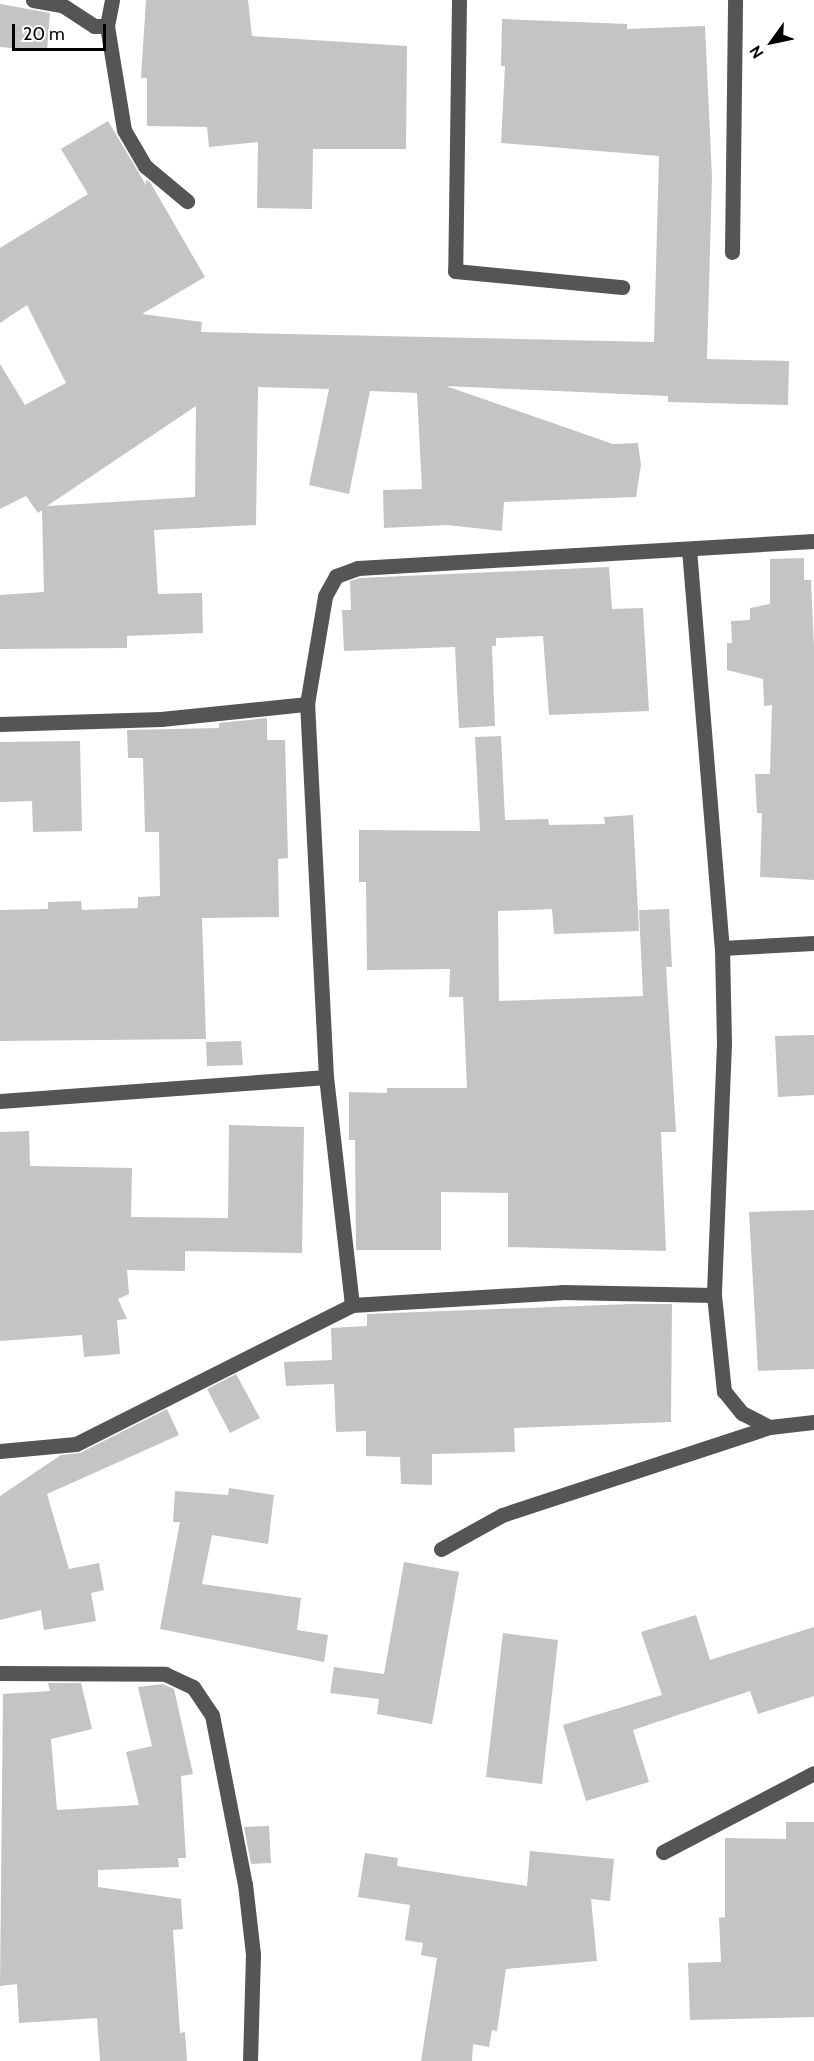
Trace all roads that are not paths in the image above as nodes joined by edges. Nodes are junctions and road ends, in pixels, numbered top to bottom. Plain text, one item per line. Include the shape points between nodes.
1 (33, 0) edge
2 (112, 0) edge
3 (459, 0) edge
4 (735, 0) edge
5 (107, 26) junction
6 (187, 201) dead end
7 (732, 252) dead end
8 (622, 286) dead end
9 (814, 541) edge
10 (689, 549) junction
11 (307, 704) junction
12 (0, 724) edge
13 (814, 943) edge
14 (722, 948) junction
15 (326, 1077) junction
16 (0, 1101) edge
17 (714, 1295) junction
18 (352, 1305) junction
19 (814, 1422) edge
20 (770, 1427) junction
21 (0, 1451) edge
22 (441, 1549) dead end
23 (0, 1673) edge
24 (814, 1773) edge
25 (663, 1852) dead end
26 (250, 2061) edge

1 - 5 street via 62,5 94,26
2 - 5 street
3 - 8 street via 455,272
4 - 7 street
5 - 6 street via 124,130 144,166
9 - 10 street
10 - 11 street via 358,568 336,576 325,596
10 - 14 street
11 - 12 street via 161,718
11 - 15 street
13 - 14 street
14 - 17 street via 724,1043
15 - 16 street
15 - 18 street
17 - 18 street via 562,1292
17 - 20 street via 724,1391 742,1413
18 - 21 street via 76,1443
19 - 20 street
20 - 22 street via 502,1515
23 - 26 street via 165,1674 193,1687 212,1715 241,1861 253,1954
24 - 25 street

